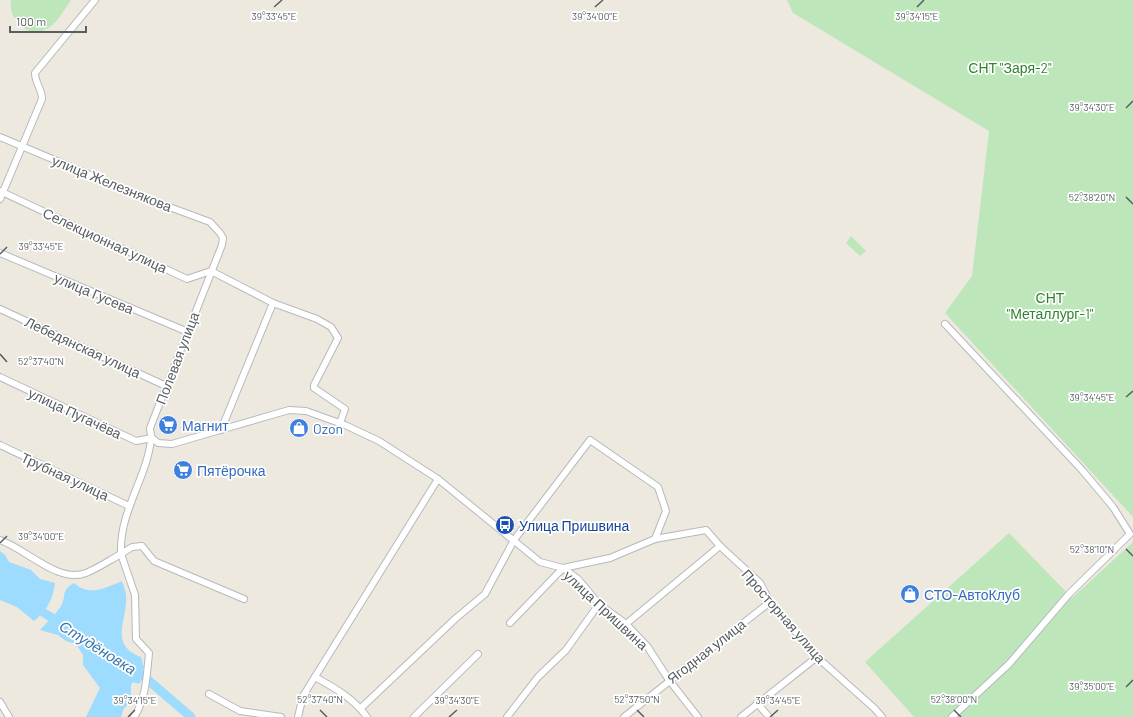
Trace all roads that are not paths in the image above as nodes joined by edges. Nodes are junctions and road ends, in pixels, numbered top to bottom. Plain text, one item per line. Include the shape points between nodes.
1 (95, 0) edge
2 (0, 137) edge
3 (23, 147) junction
4 (1, 192) edge
5 (0, 199) edge
6 (220, 232) joint
7 (0, 253) edge
8 (211, 271) junction
9 (272, 303) junction
10 (0, 309) edge
11 (945, 324) dead end
12 (188, 332) junction
13 (0, 377) edge
14 (166, 386) junction
15 (340, 423) junction
16 (221, 430) junction
17 (152, 438) junction
18 (0, 445) edge
19 (438, 479) junction
20 (129, 506) junction
21 (656, 538) junction
22 (0, 540) edge
23 (514, 540) junction
24 (720, 546) junction
25 (121, 554) junction
26 (563, 568) junction
27 (244, 599) dead end
28 (770, 602) junction
29 (599, 604) junction
30 (510, 623) dead end
31 (626, 624) junction
32 (478, 654) dead end
33 (817, 657) junction
34 (315, 677) junction
35 (669, 680) junction
36 (209, 694) dead end
37 (758, 703) junction
38 (1, 705) edge
39 (361, 708) junction
40 (9, 717) edge
41 (134, 717) edge
42 (281, 717) edge
43 (298, 717) edge
44 (367, 717) edge
45 (414, 717) edge
46 (507, 717) edge
47 (624, 717) edge
48 (698, 717) edge
49 (741, 717) edge
50 (770, 717) edge
51 (882, 717) edge
52 (952, 717) edge

1 - 3 street via 35,73 37,86 42,91 42,99
2 - 3 street, улица Железнякова
3 - 4 street
3 - 6 street, улица Железнякова via 210,222
4 - 5 street
4 - 8 street, Селекционная улица via 187,278
6 - 8 street, Полевая улица via 223,238 222,245
7 - 12 street, улица Гусева
8 - 9 street
8 - 12 street, Полевая улица
9 - 15 street via 317,318 338,334 314,388 345,409
9 - 16 street
10 - 14 street, Лебедянская улица
11 - 52 street via 1082,470 1113,507 1130,534 1069,594 1009,664
12 - 14 street, Полевая улица
13 - 17 street, улица Пугачёва via 136,442
14 - 17 street, Полевая улица via 150,428
15 - 16 street, улица Пришвина via 306,411 289,410
15 - 19 street, улица Пришвина via 379,441
16 - 17 street, улица Пришвина via 172,444 158,443
17 - 20 street, Полевая улица
18 - 20 street, Трубная улица
19 - 23 street, улица Пришвина
19 - 34 street
20 - 25 street, Полевая улица via 121,533
21 - 23 street via 666,510 658,487 590,440
21 - 24 street, Просторная улица via 706,530
21 - 26 street via 610,558
22 - 25 street via 12,544 48,568 74,575 86,573
23 - 26 street, улица Пришвина via 540,562
23 - 39 street via 485,594
24 - 28 street, Просторная улица via 760,583
24 - 31 street
25 - 27 street via 132,547 142,546 154,560
25 - 41 street, Полевая улица via 135,595 136,639 149,653 146,678
26 - 29 street, улица Пришвина via 578,580
26 - 30 street
28 - 33 street, Просторная улица
28 - 35 street, Ягодная улица
29 - 31 street, улица Пришвина
29 - 46 street via 566,650 538,677
31 - 35 street, улица Пришвина via 647,646
32 - 45 street
33 - 37 street
33 - 51 street, Просторная улица
34 - 39 street via 345,694
34 - 43 street via 303,696
35 - 47 street, Ягодная улица
35 - 48 street, улица Пришвина
36 - 42 street via 240,711
37 - 49 street
37 - 50 street
38 - 40 street
39 - 44 street

